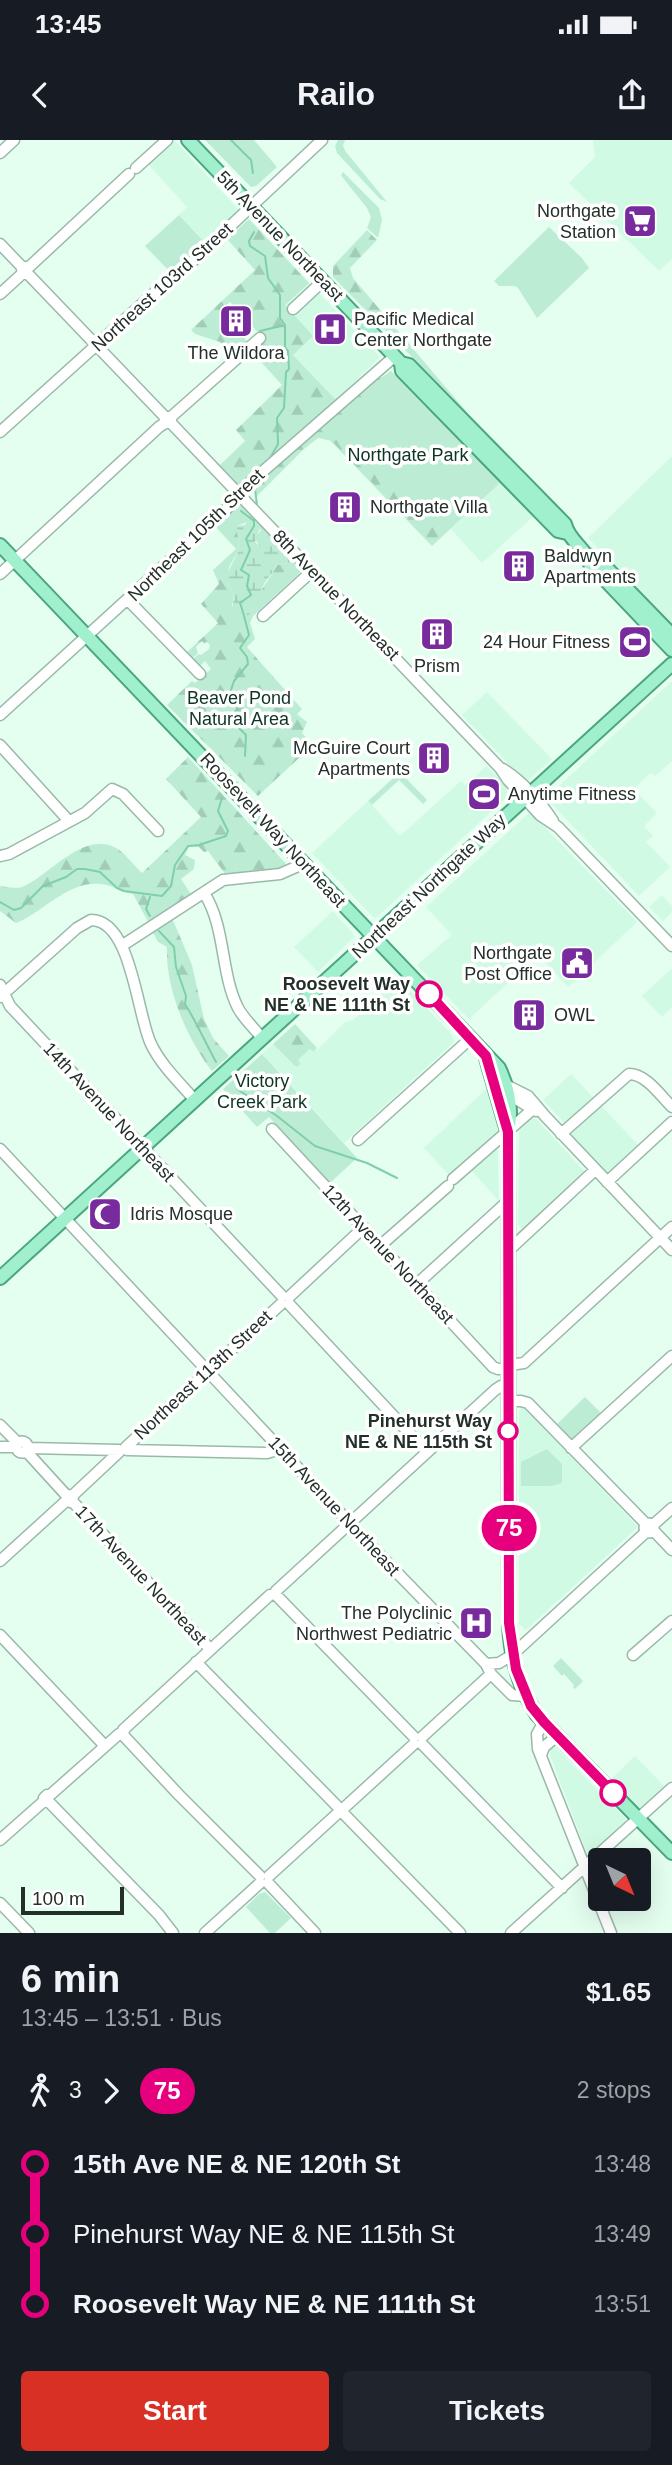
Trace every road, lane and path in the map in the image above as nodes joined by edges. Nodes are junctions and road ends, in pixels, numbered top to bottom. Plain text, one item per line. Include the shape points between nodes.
1 (14, 140) edge
2 (167, 140) edge
3 (188, 140) edge
4 (322, 140) edge
5 (0, 153) edge
6 (251, 205) junction
7 (0, 244) edge
8 (26, 271) junction
9 (323, 281) junction
10 (0, 294) edge
11 (293, 309) dead end
12 (260, 338) dead end
13 (98, 346) junction
14 (398, 360) junction
15 (168, 420) junction
16 (0, 432) edge
17 (239, 494) junction
18 (0, 545) edge
19 (588, 555) junction
20 (15, 561) junction
21 (312, 571) junction
22 (0, 574) edge
23 (128, 600) junction
24 (263, 616) dead end
25 (87, 635) junction
26 (672, 635) edge
27 (672, 650) edge
28 (672, 664) edge
29 (200, 674) dead end
30 (0, 715) edge
31 (0, 745) edge
32 (528, 796) junction
33 (68, 820) junction
34 (158, 831) dead end
35 (0, 856) edge
36 (305, 863) junction
37 (204, 893) junction
38 (374, 937) junction
39 (123, 945) junction
40 (672, 946) edge
41 (1, 992) edge
42 (262, 1038) junction
43 (471, 1038) junction
44 (503, 1088) junction
45 (194, 1099) junction
46 (672, 1107) edge
47 (533, 1109) junction
48 (545, 1116) junction
49 (672, 1122) edge
50 (272, 1129) dead end
51 (508, 1132) junction
52 (561, 1134) junction
53 (358, 1140) dead end
54 (141, 1147) junction
55 (0, 1149) edge
56 (595, 1170) junction
57 (607, 1182) junction
58 (507, 1202) junction
59 (65, 1218) junction
60 (672, 1227) edge
61 (363, 1228) junction
62 (660, 1238) junction
63 (380, 1245) junction
64 (508, 1251) junction
65 (672, 1251) edge
66 (0, 1278) edge
67 (416, 1283) junction
68 (285, 1300) junction
69 (672, 1356) edge
70 (509, 1367) junction
71 (207, 1371) junction
72 (509, 1386) junction
73 (509, 1401) junction
74 (0, 1425) edge
75 (0, 1447) edge
76 (22, 1447) junction
77 (571, 1448) junction
78 (280, 1449) junction
79 (123, 1450) junction
80 (427, 1452) junction
81 (69, 1498) junction
82 (672, 1508) edge
83 (349, 1523) junction
84 (649, 1528) junction
85 (672, 1550) edge
86 (0, 1562) edge
87 (275, 1594) junction
88 (672, 1620) edge
89 (0, 1635) edge
90 (210, 1649) junction
91 (512, 1655) junction
92 (633, 1655) dead end
93 (196, 1662) junction
94 (489, 1669) junction
95 (526, 1696) junction
96 (544, 1722) junction
97 (122, 1733) junction
98 (557, 1736) junction
99 (418, 1740) junction
100 (105, 1746) junction
101 (541, 1755) junction
102 (672, 1788) edge
103 (48, 1800) junction
104 (341, 1810) junction
105 (639, 1819) junction
106 (0, 1840) edge
107 (672, 1853) edge
108 (586, 1866) junction
109 (264, 1880) junction
110 (562, 1888) junction
111 (0, 1903) edge
112 (29, 1933) edge
113 (173, 1933) edge
114 (205, 1933) edge
115 (315, 1933) edge
116 (460, 1933) edge
117 (511, 1933) edge
118 (611, 1933) edge

1 - 5 street
2 - 8 street
3 - 6 main road, 5th Avenue Northeast
4 - 6 street, Northeast 103rd Street
6 - 9 main road, 5th Avenue Northeast
6 - 13 street, Northeast 103rd Street
7 - 8 street, 8th Avenue Northeast
8 - 10 street
8 - 13 street, 8th Avenue Northeast
9 - 11 street
9 - 14 main road, 5th Avenue Northeast
12 - 15 street
13 - 15 street, 8th Avenue Northeast
13 - 16 street, Northeast 103rd Street
14 - 17 street, Northeast 105th Street via 307,431
14 - 19 main road, 5th Avenue Northeast via 402,371 558,531 567,533
15 - 17 street, 8th Avenue Northeast
15 - 20 street
17 - 21 street, 8th Avenue Northeast
17 - 23 street, Northeast 105th Street
18 - 20 main road, Roosevelt Way Northeast
19 - 26 main road, 5th Avenue Northeast via 597,558
19 - 27 main road, 5th Avenue Northeast via 590,564
20 - 22 street
20 - 25 main road, Roosevelt Way Northeast
21 - 24 street
21 - 32 street, 8th Avenue Northeast
23 - 25 street, Northeast 105th Street
23 - 29 street
25 - 30 street, Northeast 105th Street
25 - 36 main road, Roosevelt Way Northeast
28 - 32 main road, Northeast Northgate Way
31 - 33 street
32 - 38 main road, Northeast Northgate Way
32 - 40 street, 8th Avenue Northeast via 540,815 555,824
33 - 34 street via 85,813 111,789 123,794
33 - 35 street
36 - 37 street via 280,874 229,878
36 - 38 main road, Roosevelt Way Northeast
37 - 39 street
37 - 42 street via 213,910 236,1001
38 - 42 main road, Northeast Northgate Way
38 - 43 main road, Roosevelt Way Northeast
39 - 41 street via 101,922 91,920
39 - 45 street via 150,1042
41 - 54 street, 14th Avenue Northeast
42 - 45 main road, Northeast Northgate Way
43 - 44 main road, Roosevelt Way Northeast
43 - 53 street
44 - 47 street
44 - 48 street via 532,1099
44 - 51 main road, Roosevelt Way Northeast
45 - 54 main road, Northeast Northgate Way
46 - 52 street via 645,1080 626,1075
47 - 48 street
47 - 51 street
48 - 52 street
49 - 57 street
50 - 61 street, 12th Avenue Northeast
51 - 58 main road, Roosevelt Way Northeast
51 - 63 street
52 - 56 street
54 - 59 main road, Northeast Northgate Way
54 - 68 street, 14th Avenue Northeast
55 - 59 street, 15th Avenue Northeast
56 - 57 street
56 - 64 street
57 - 62 street
58 - 64 main road, Roosevelt Way Northeast
58 - 67 street
59 - 66 main road, Northeast Northgate Way
59 - 71 street, 15th Avenue Northeast
60 - 62 street
61 - 63 street, 12th Avenue Northeast
61 - 68 street, Northeast 113th Street
62 - 65 street
62 - 70 street via 524,1363
63 - 67 street, 12th Avenue Northeast
64 - 70 main road, Roosevelt Way Northeast
67 - 70 street, 12th Avenue Northeast via 493,1367
68 - 71 street, Northeast 113th Street
68 - 80 street, 14th Avenue Northeast
69 - 77 street
70 - 72 main road, Roosevelt Way Northeast
71 - 78 street, 15th Avenue Northeast
71 - 79 street, Northeast 113th Street
72 - 73 main road, Roosevelt Way Northeast
72 - 80 street via 496,1389
73 - 77 street via 525,1402
73 - 91 main road, Roosevelt Way Northeast
74 - 76 street, 17th Avenue Northeast
75 - 76 street
76 - 79 street
76 - 81 street, 17th Avenue Northeast
77 - 84 street
78 - 79 street via 267,1453
78 - 83 street, 15th Avenue Northeast
79 - 81 street, Northeast 113th Street
80 - 83 street
81 - 86 street, Northeast 113th Street
81 - 90 street, 17th Avenue Northeast
82 - 84 street
83 - 87 street
83 - 94 street, 15th Avenue Northeast
84 - 85 street
84 - 91 street
87 - 90 street
87 - 99 street
88 - 92 street
89 - 100 street
90 - 93 street
91 - 94 street
91 - 95 main road, Roosevelt Way Northeast
93 - 97 street
93 - 104 street, 17th Avenue Northeast
94 - 95 street, 15th Avenue Northeast via 512,1695
94 - 99 street
95 - 96 main road, 15th Avenue Northeast
96 - 98 main road, 15th Avenue Northeast
96 - 101 street via 537,1734
97 - 100 street
97 - 109 street
98 - 101 street
98 - 105 main road, 15th Avenue Northeast
99 - 104 street
99 - 110 street
100 - 103 street
101 - 108 street
102 - 105 street
103 - 106 street
103 - 113 street
104 - 109 street
104 - 116 street, 17th Avenue Northeast
105 - 107 main road, 15th Avenue Northeast
105 - 108 street
108 - 110 street
108 - 118 street
109 - 114 street
109 - 115 street
110 - 117 street
111 - 112 street

